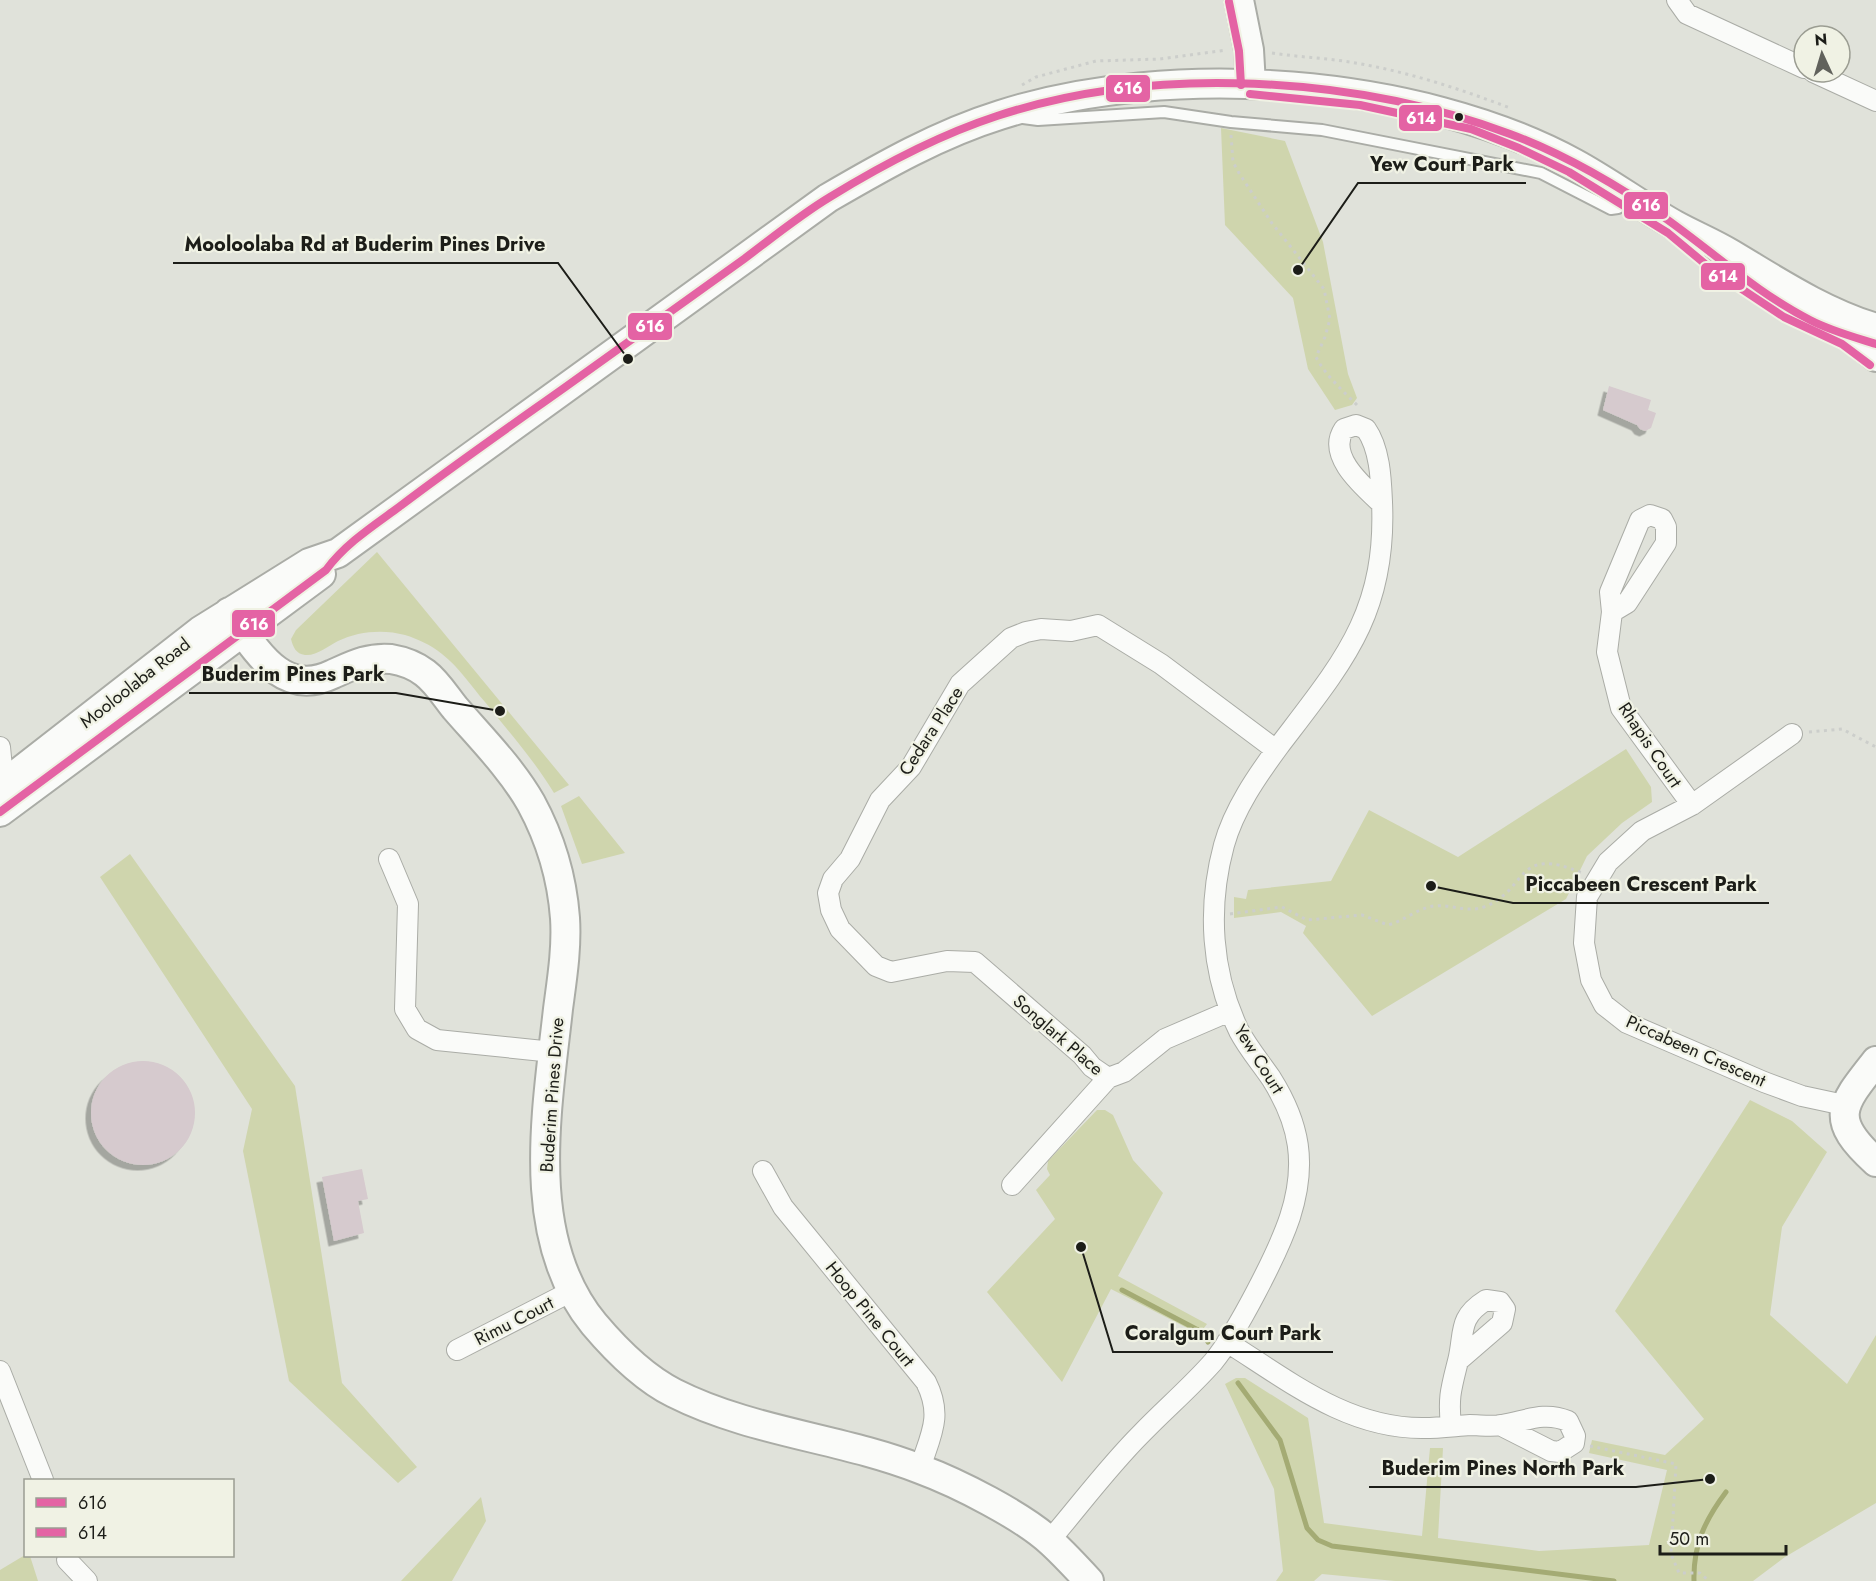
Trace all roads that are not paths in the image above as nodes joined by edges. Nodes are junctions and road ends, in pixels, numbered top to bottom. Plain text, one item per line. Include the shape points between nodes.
1 (1239, 0) edge
2 (1677, 0) edge
3 (1792, 62) edge
4 (1251, 84) junction
5 (1839, 84) edge
6 (1876, 101) edge
7 (1092, 106) junction
8 (1630, 197) junction
9 (1674, 225) junction
10 (1876, 328) edge
11 (1848, 335) junction
12 (1876, 344) edge
13 (1876, 357) edge
14 (1382, 504) dead end
15 (1612, 612) dead end
16 (236, 622) junction
17 (1792, 734) road end
18 (95, 742) junction
19 (1, 749) edge
20 (1276, 750) junction
21 (34, 761) junction
22 (4, 783) edge
23 (1692, 805) junction
24 (0, 812) edge
25 (389, 859) dead end
26 (914, 969) joint
27 (1230, 1011) junction
28 (553, 1053) junction
29 (1876, 1061) edge
30 (1108, 1078) junction
31 (1844, 1105) junction
32 (1876, 1162) edge
33 (763, 1171) dead end
34 (1012, 1185) dead end
35 (572, 1291) junction
36 (1227, 1342) junction
37 (456, 1350) dead end
38 (1458, 1361) dead end
39 (0, 1371) edge
40 (1500, 1425) junction
41 (1451, 1426) junction
42 (920, 1468) junction
43 (43, 1479) edge
44 (1050, 1540) junction
45 (67, 1558) edge
46 (70, 1581) edge
47 (87, 1581) edge
48 (1089, 1581) edge

1 - 4 main road
2 - 3 street via 1687,14
4 - 7 main road, Mooloolaba Road via 1181,85
4 - 8 main road, Mooloolaba Road via 1338,91 1474,119 1574,163
5 - 6 street
7 - 8 lane via 1322,130 1514,165 1541,173 1611,209
7 - 16 main road, Mooloolaba Road via 1002,114 913,151 828,198 338,553 309,563
8 - 9 main road, Mooloolaba Road
9 - 10 main road, Mooloolaba Road via 1726,251 1817,306
9 - 11 main road, Mooloolaba Road via 1716,259 1790,308
11 - 12 main road, Mooloolaba Road
11 - 13 main road
14 - 20 street, Yew Court via 1379,572 1362,624 1338,667
15 - 23 street, Rhapis Court via 1607,652 1621,708
16 - 18 main road, Mooloolaba Road
16 - 21 main road, Mooloolaba Road
16 - 28 main road, Buderim Pines Drive via 272,667 294,681 316,681 376,658 405,662 426,674 509,771 530,801 559,874 565,920
17 - 23 street, Piccabeen Crescent
18 - 22 main road via 79,744 32,779
18 - 24 main road, Mooloolaba Road
19 - 21 street via 19,760
19 - 22 street
20 - 26 street, Cedara Place via 1161,664 1098,625 1071,631 1041,629 1011,638 960,684 911,766 880,800 828,893 840,929 876,966 891,972
20 - 27 street, Yew Court via 1231,824 1216,883 1216,960
21 - 22 main road, Mooloolaba Road
23 - 31 street, Piccabeen Crescent via 1642,831 1608,862 1587,897 1584,943 1591,980 1604,1005 1627,1023 1764,1082
25 - 28 street via 408,904 405,1009 417,1029 437,1040
26 - 30 street, Songlark Place via 947,961 975,962
27 - 30 street, Songlark Place via 1165,1039 1124,1072
27 - 36 street, Yew Court via 1288,1109 1298,1140 1300,1172 1289,1222
28 - 35 main road, Buderim Pines Drive via 545,1163 549,1221
29 - 31 main road
30 - 34 street
31 - 32 main road via 1846,1127
33 - 42 street, Hoop Pine Court via 783,1207 926,1382 935,1400 936,1416
35 - 37 street, Rimu Court
35 - 42 main road, Buderim Pines Drive via 593,1322 632,1363 672,1392 723,1412
36 - 41 street via 1316,1399 1349,1415 1406,1427
36 - 44 street, Yew Court
38 - 41 street via 1449,1390
39 - 43 street
40 - 40 street via 1556,1416 1573,1427 1574,1443 1560,1452 1551,1451
40 - 41 street
42 - 44 main road, Buderim Pines Drive via 985,1498
44 - 48 main road, Buderim Pines Drive
45 - 46 street
45 - 47 street

